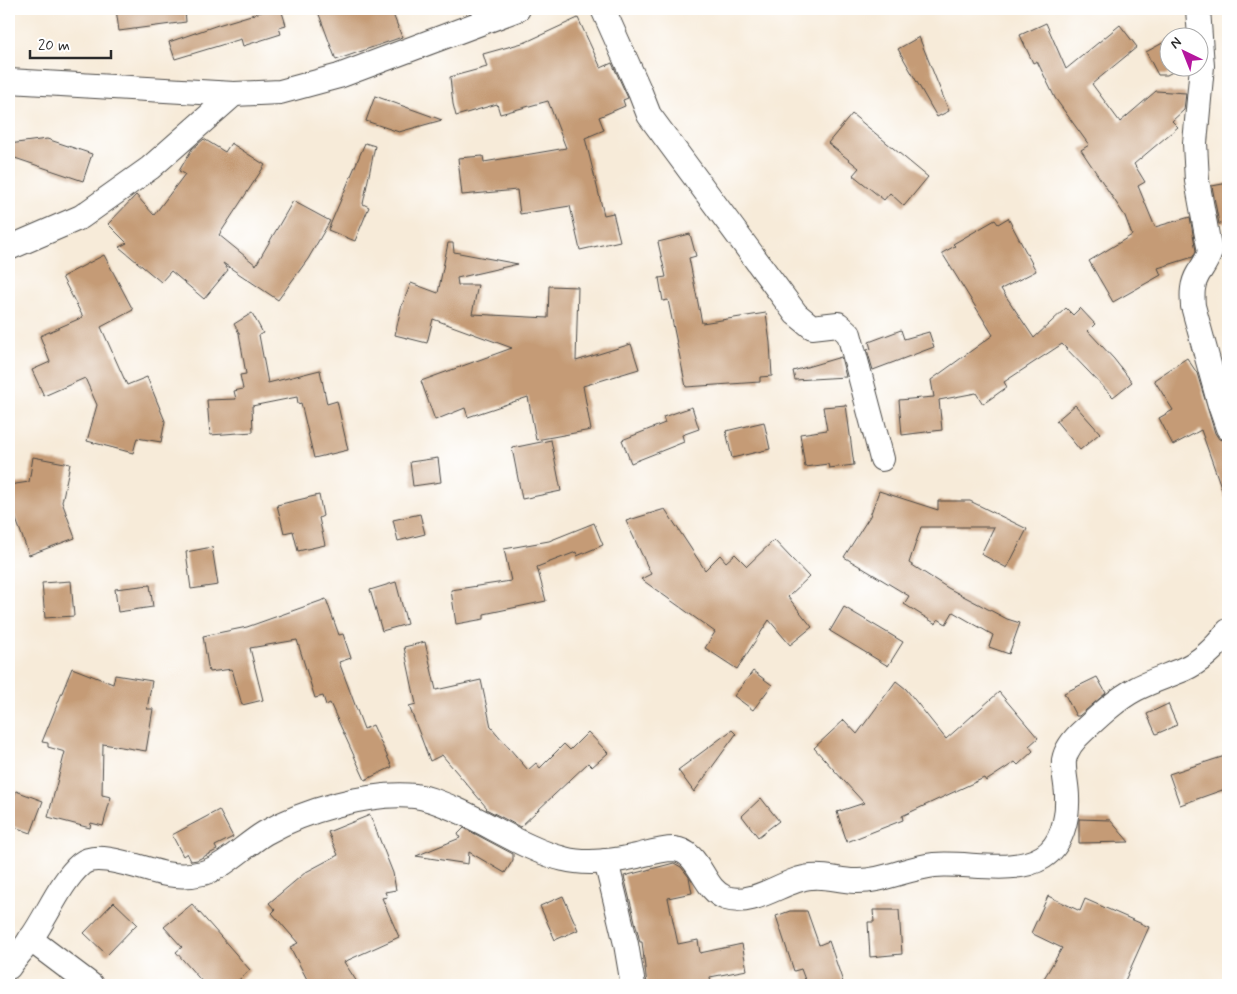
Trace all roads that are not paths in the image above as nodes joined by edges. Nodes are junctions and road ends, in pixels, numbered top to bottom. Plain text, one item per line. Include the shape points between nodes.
1 (518, 9) edge
2 (603, 9) edge
3 (1198, 9) edge
4 (9, 81) edge
5 (234, 94) junction
6 (9, 248) edge
7 (1228, 428) edge
8 (882, 459) dead end
9 (1228, 631) edge
10 (606, 861) junction
11 (30, 939) junction
12 (9, 967) edge
13 (91, 985) edge
14 (633, 985) edge

1 - 5 street via 339,76 280,92
2 - 8 street via 649,116 796,314 812,328 838,324 850,334
3 - 7 street via 1202,66 1195,143 1196,181 1210,252 1194,282 1192,293
4 - 5 street
5 - 6 street via 150,168 81,217
9 - 10 street via 1207,654 1189,667 1136,689 1080,733 1064,758 1067,800 1059,838 1049,853 1032,863 1014,866 931,865 872,880 806,877 765,894 740,899 726,898 716,892 690,856 679,849
10 - 11 street via 569,861 547,854 435,800 382,796 348,802 303,816 266,832 204,872 181,876 110,860 83,861
10 - 14 street
11 - 12 street
11 - 13 street

